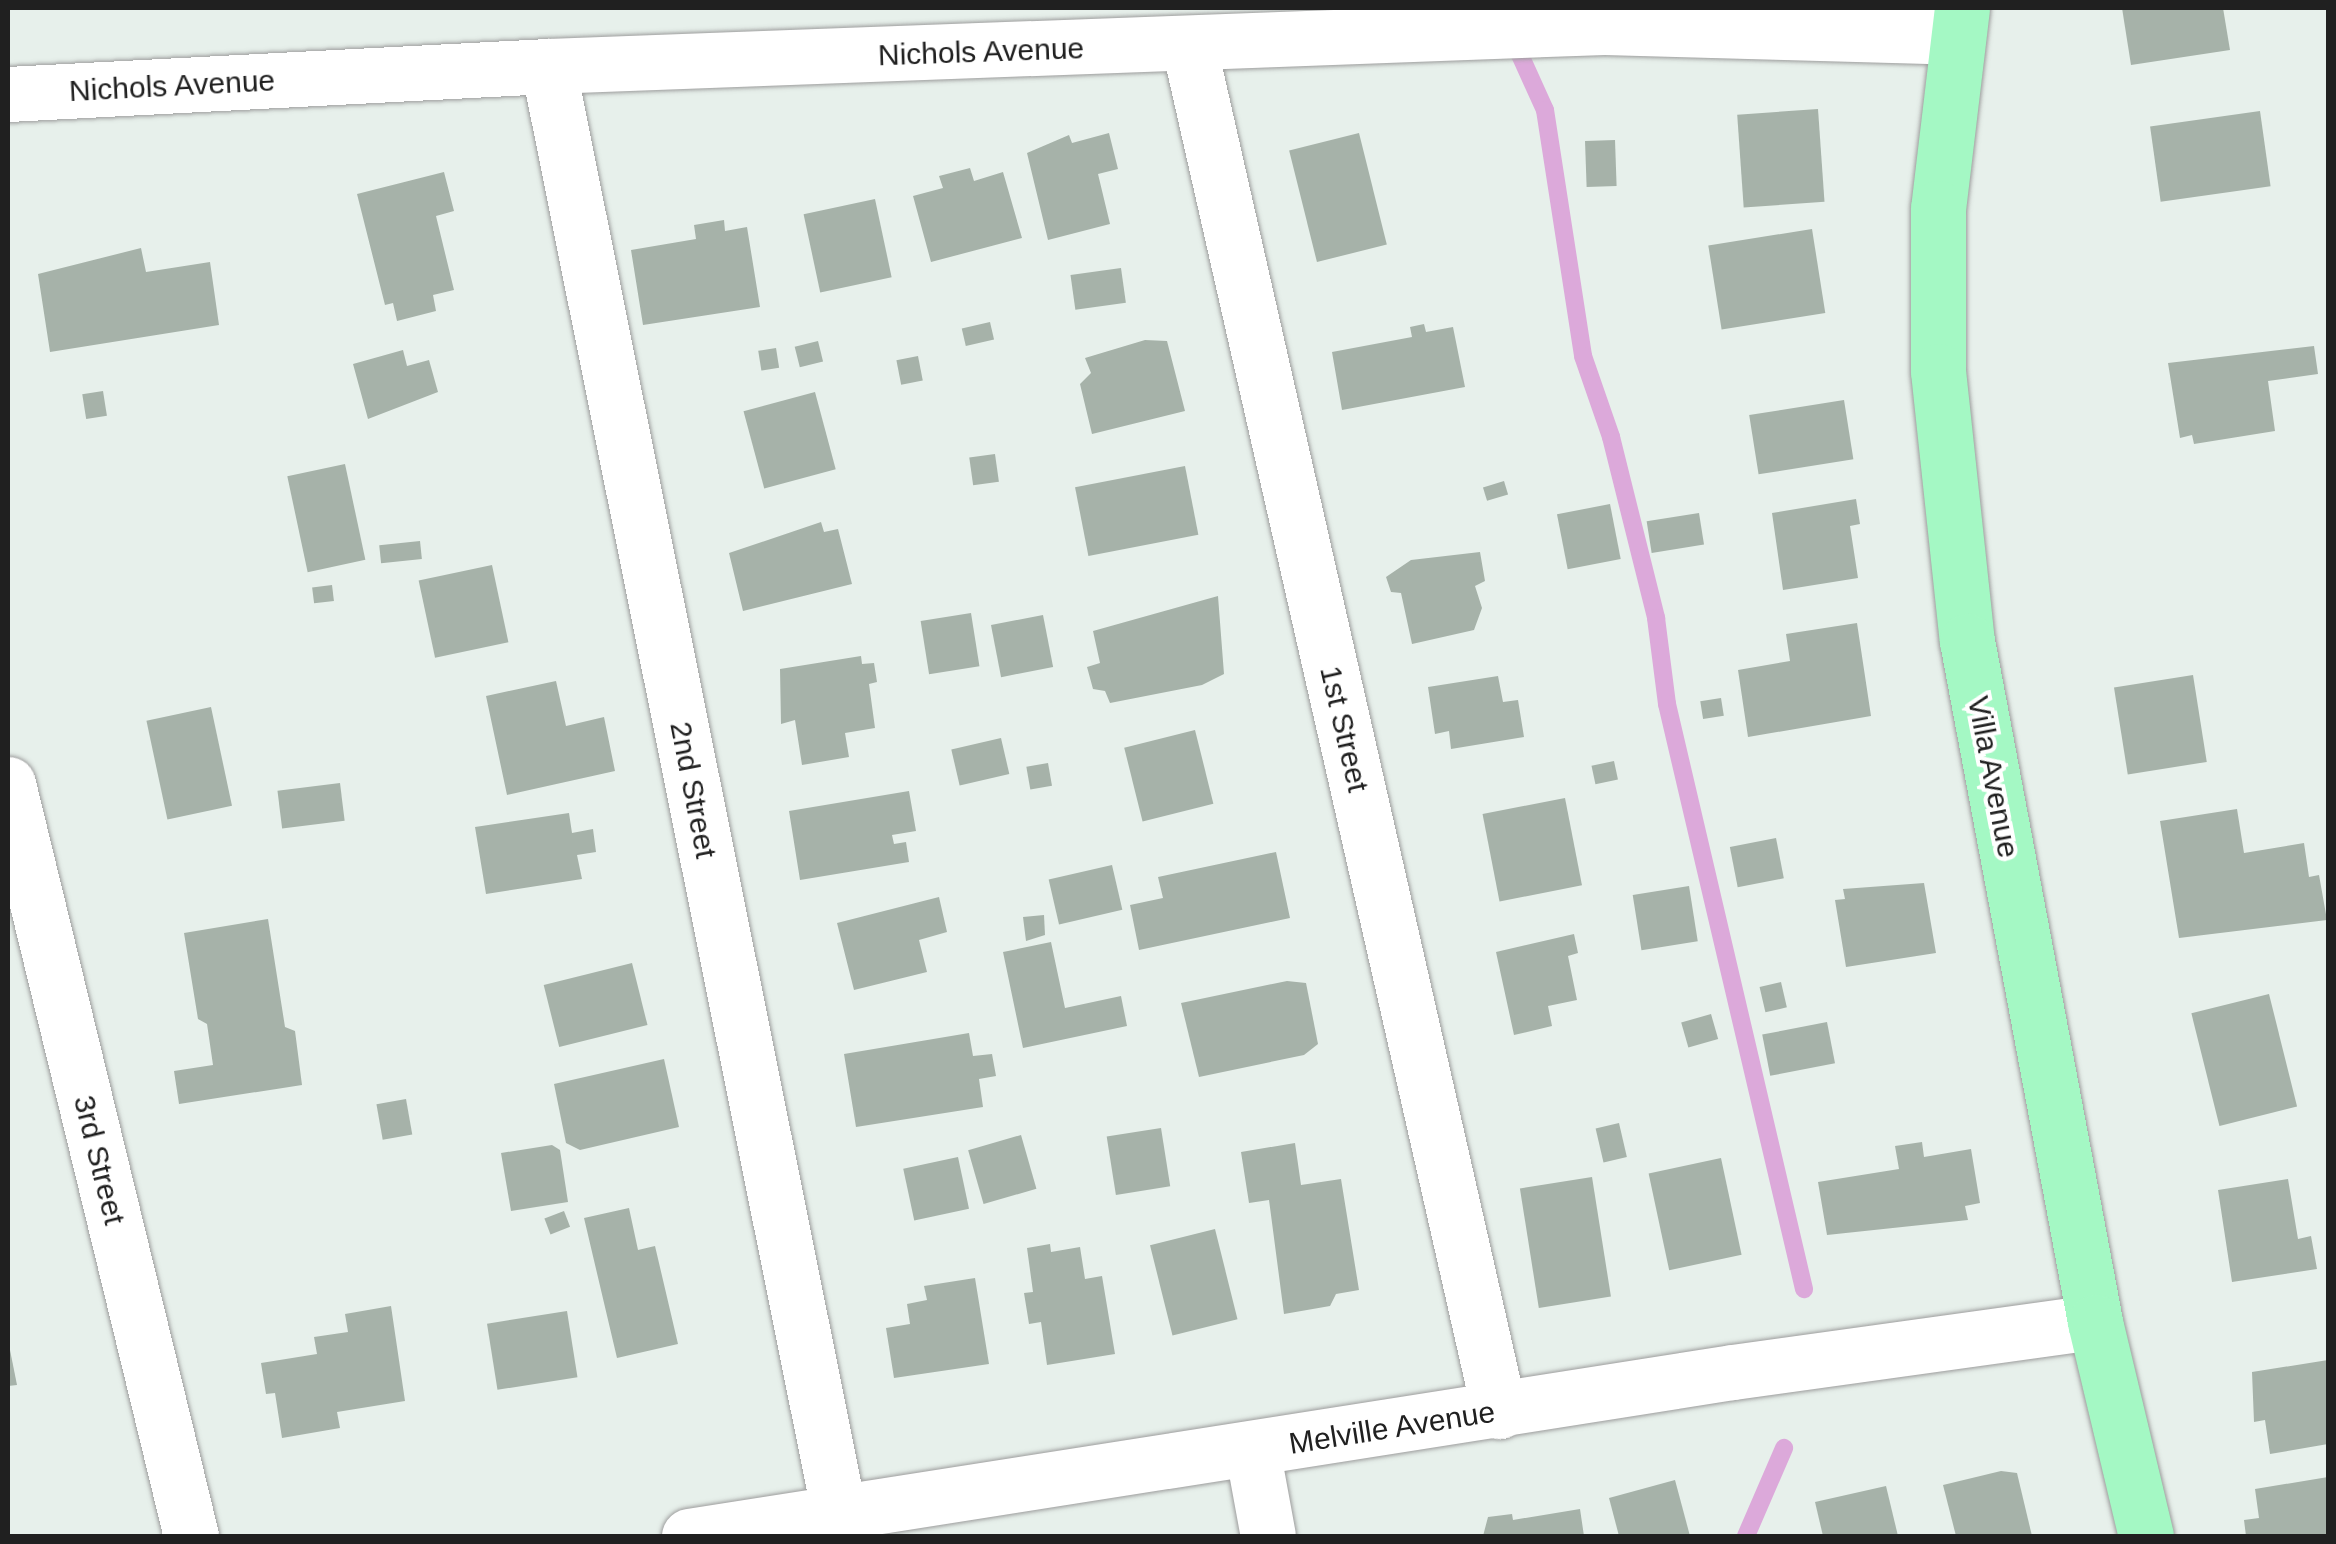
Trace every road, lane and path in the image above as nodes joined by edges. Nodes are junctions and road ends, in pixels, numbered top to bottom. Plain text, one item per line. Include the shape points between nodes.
1 (1959, 22) edge
2 (1189, 46) junction
3 (548, 66) junction
4 (8, 94) edge
5 (8, 784) edge
6 (2094, 1322) junction
7 (1499, 1412) junction
8 (1252, 1449) junction
9 (839, 1513) junction
10 (191, 1536) edge
11 (689, 1536) edge
12 (1268, 1536) edge
13 (2146, 1536) edge

1 - 2 street, Nichols Avenue via 1604,27
1 - 6 main road, Villa Avenue via 1938,208 1938,371 1967,641
2 - 3 street, Nichols Avenue
2 - 7 street, 1st Street
3 - 4 street, Nichols Avenue
3 - 9 street, 2nd Street
5 - 10 street, 3rd Street
6 - 7 street, Melville Avenue
6 - 13 main road, Villa Avenue
7 - 8 street, Melville Avenue
8 - 9 street, Melville Avenue
8 - 12 street
9 - 11 street, Melville Avenue

